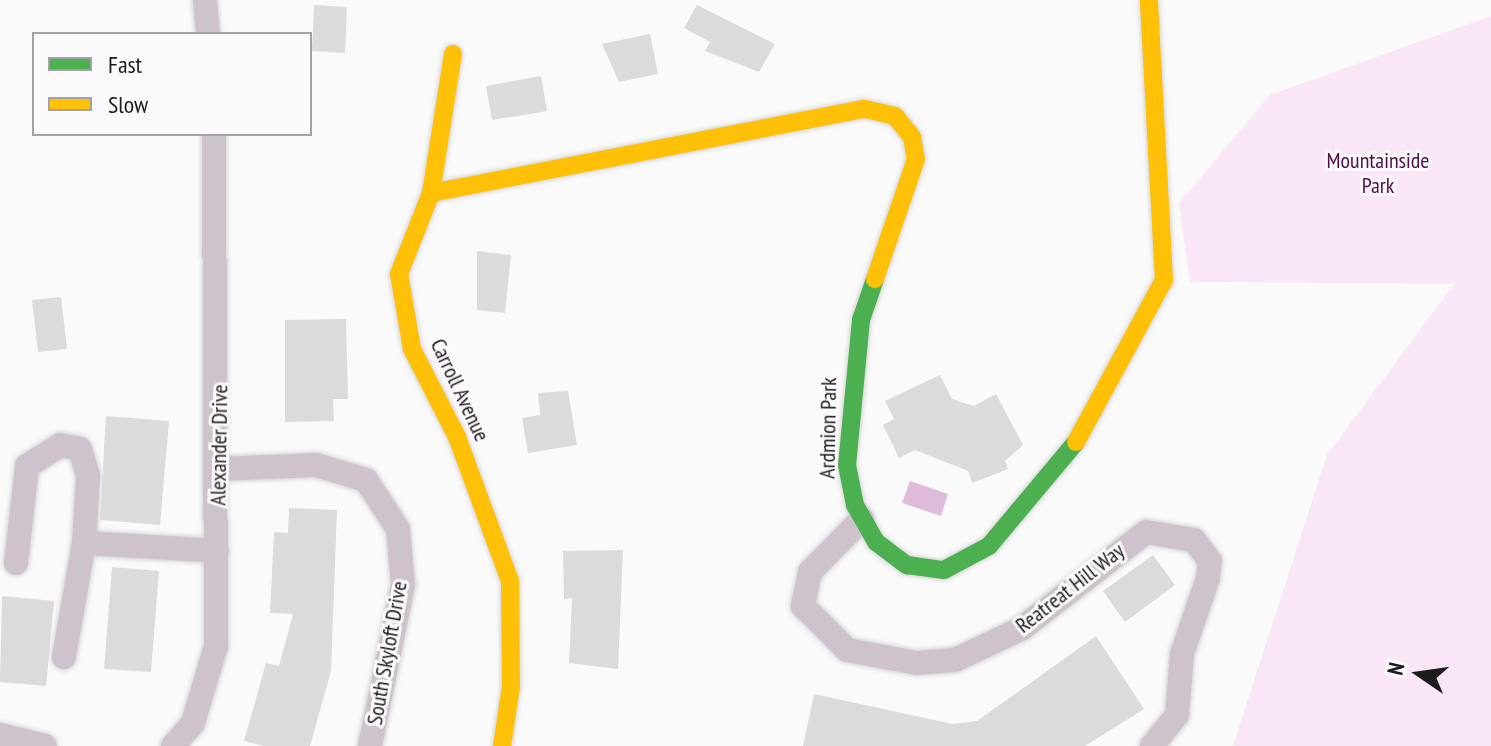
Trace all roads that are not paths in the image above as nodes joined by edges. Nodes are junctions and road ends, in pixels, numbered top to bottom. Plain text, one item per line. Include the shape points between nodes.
1 (205, 0) edge
2 (1149, 0) edge
3 (208, 32) edge
4 (453, 54) dead end
5 (214, 136) edge
6 (431, 193) junction
7 (218, 469) junction
8 (862, 519) junction
9 (84, 543) junction
10 (217, 551) junction
11 (16, 563) dead end
12 (64, 657) dead end
13 (0, 735) edge
14 (45, 746) edge
15 (173, 746) edge
16 (370, 746) edge
17 (502, 746) edge
18 (1152, 746) edge

1 - 3 street
2 - 8 street, Ardmion Park via 1153,144 1167,239 1164,280 1143,329 1067,457 975,558 944,570 907,565
4 - 6 street, Carroll Avenue
5 - 7 street, Alexander Drive
6 - 8 street, Ardmion Park via 798,119 865,109 895,116 912,137 916,159 861,320 850,389 847,465
6 - 17 street, Carroll Avenue via 399,274 412,349 457,437 510,581 511,686
7 - 10 street, Alexander Drive
7 - 16 street, South Skyloft Drive via 316,465 366,480 398,529 403,585
8 - 18 street, Reatreat Hill Way via 810,572 803,606 847,650 917,663 955,660 1021,629 1146,532 1194,540 1210,561 1208,578 1182,654 1177,715
9 - 10 street
9 - 11 street via 88,476 80,449 60,445 27,466
9 - 12 street
10 - 15 street, Alexander Drive via 216,646 193,723
13 - 14 street

